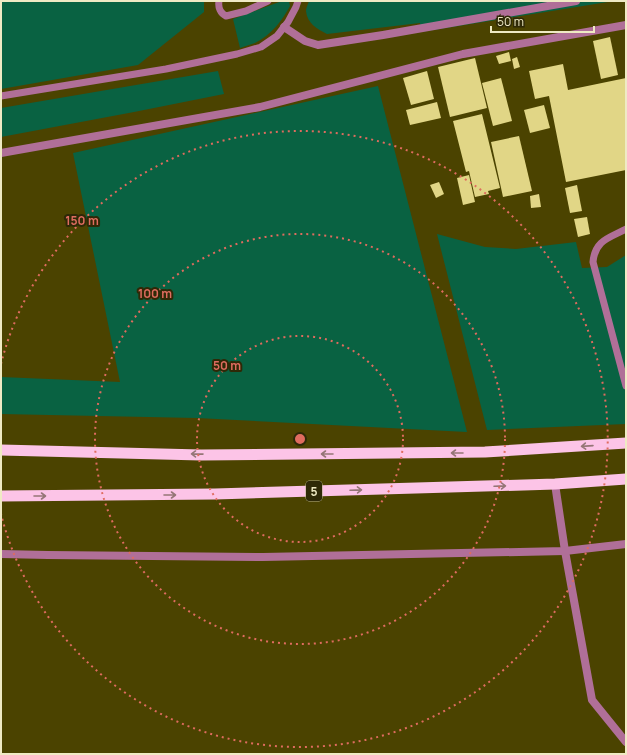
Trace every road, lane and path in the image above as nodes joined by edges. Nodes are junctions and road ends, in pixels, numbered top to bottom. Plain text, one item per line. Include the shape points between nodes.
1 (219, 1) edge
2 (268, 1) edge
3 (298, 1) edge
4 (576, 1) edge
5 (626, 25) edge
6 (284, 27) junction
7 (1, 96) edge
8 (1, 154) edge
9 (626, 229) edge
10 (626, 386) edge
11 (626, 443) edge
12 (1, 450) edge
13 (626, 479) edge
14 (555, 484) junction
15 (1, 496) edge
16 (626, 544) edge
17 (565, 551) junction
18 (1, 554) edge
19 (626, 742) edge

1 - 2 lane via 221,12 226,16 246,11
3 - 6 lane
4 - 6 street via 318,45 305,41
5 - 8 street via 463,54 260,107
6 - 7 lane via 277,36 261,47 237,54 166,69
9 - 10 lane via 599,245 593,262
11 -> 12 highway via 485,452 201,455
13 - 14 highway, 5
15 -> 14 highway, 5 via 215,494
14 - 17 street
16 - 17 street
17 - 18 street via 263,557
17 - 19 street via 592,700

